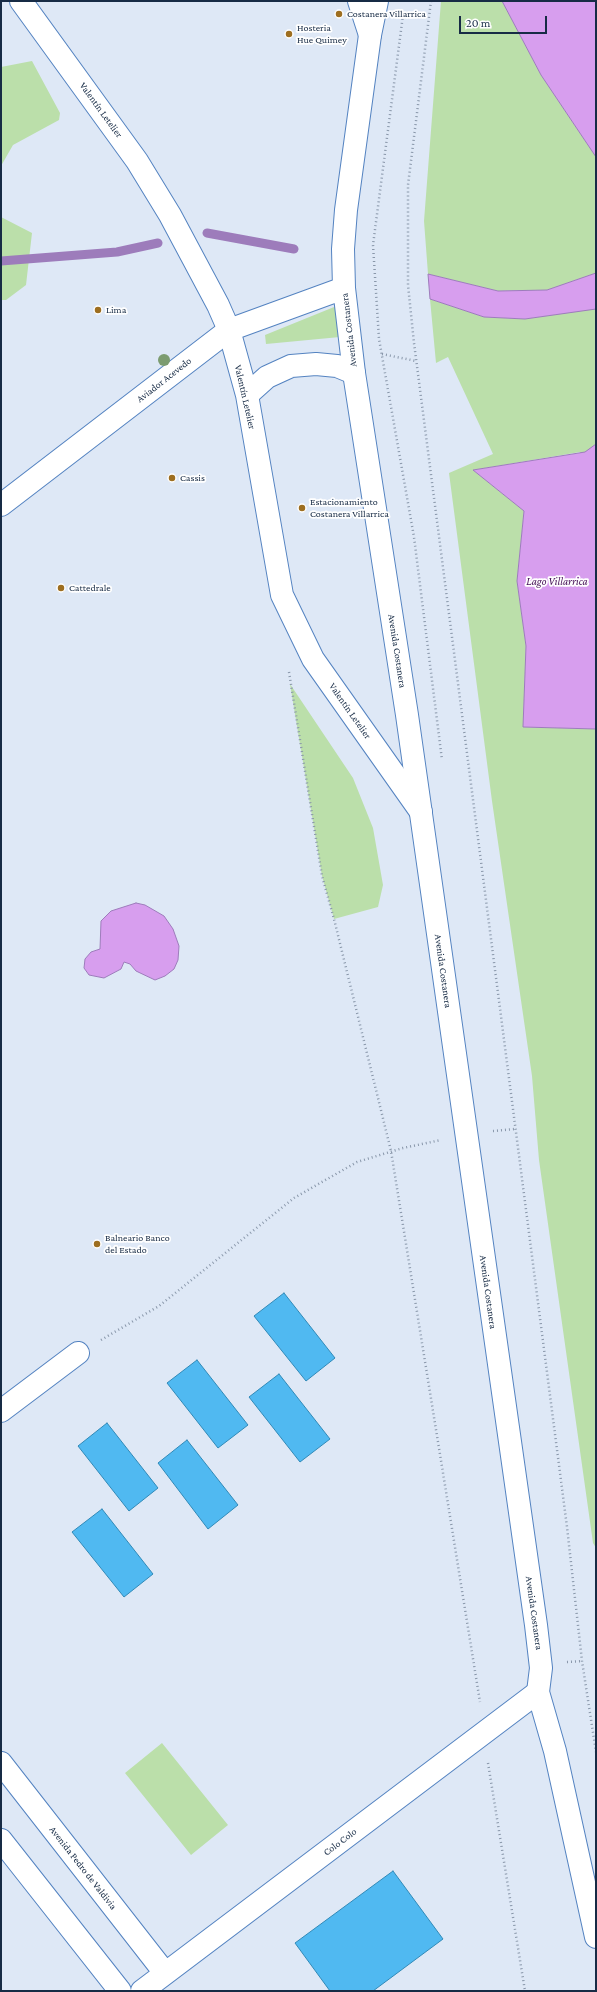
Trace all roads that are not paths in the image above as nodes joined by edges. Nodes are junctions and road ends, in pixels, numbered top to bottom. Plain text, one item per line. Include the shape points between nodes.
1 (21, 1) edge
2 (359, 1) edge
3 (377, 1) edge
4 (370, 35) junction
5 (344, 288) junction
6 (229, 330) junction
7 (354, 373) junction
8 (247, 395) junction
9 (1, 505) edge
10 (420, 812) junction
11 (78, 1353) road end
12 (1, 1410) edge
13 (538, 1692) junction
14 (1, 1763) edge
15 (1, 1840) edge
16 (596, 1937) edge
17 (165, 1973) junction
18 (120, 1991) edge
19 (142, 1991) edge

1 - 6 main road, Valentín Letelier via 137,161 201,272
2 - 4 main road
3 - 4 main road, Avenida Costanera
4 - 5 main road, Avenida Costanera via 346,210 343,248
5 - 6 main road, Aviador Acevedo
5 - 7 main road, Avenida Costanera
6 - 8 main road, Valentín Letelier
6 - 9 main road, Aviador Acevedo
7 - 8 main road via 337,366 291,366 267,377
7 - 10 main road, Avenida Costanera
8 - 10 main road, Valentín Letelier via 282,595 313,658
10 - 13 main road, Avenida Costanera via 540,1660
11 - 12 main road
13 - 16 main road, Avenida Costanera via 555,1750
13 - 17 main road, Colo Colo
14 - 17 main road, Avenida Pedro de Valdivia
15 - 18 main road
17 - 19 main road, Colo Colo

